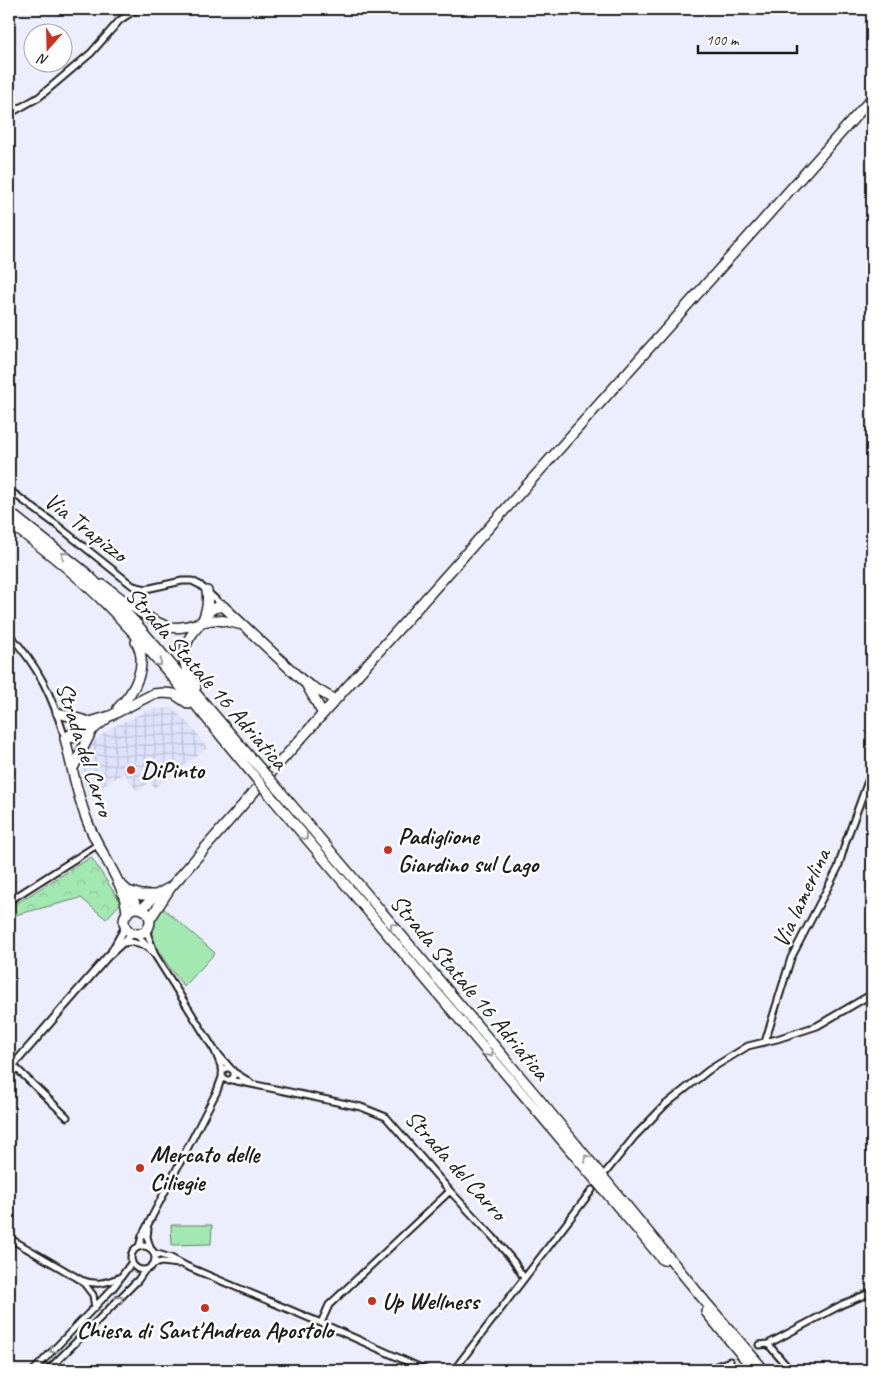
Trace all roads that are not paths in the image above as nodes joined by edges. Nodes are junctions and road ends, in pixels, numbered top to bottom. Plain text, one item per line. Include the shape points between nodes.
1 (137, 9) edge
2 (872, 98) edge
3 (9, 114) edge
4 (9, 490) edge
5 (9, 512) edge
6 (9, 522) edge
7 (85, 572) junction
8 (207, 591) junction
9 (223, 606) junction
10 (206, 614) junction
11 (213, 620) junction
12 (201, 622) junction
13 (243, 625) junction
14 (128, 626) junction
15 (9, 634) edge
16 (304, 682) junction
17 (335, 700) junction
18 (58, 713) junction
19 (323, 714) junction
20 (110, 716) junction
21 (90, 722) junction
22 (215, 722) junction
23 (91, 732) junction
24 (66, 738) junction
25 (248, 762) junction
26 (73, 768) junction
27 (872, 770) edge
28 (97, 845) junction
29 (116, 880) junction
30 (171, 887) junction
31 (128, 892) junction
32 (156, 895) junction
33 (9, 901) edge
34 (140, 909) junction
35 (126, 914) junction
36 (150, 920) junction
37 (126, 926) junction
38 (146, 930) junction
39 (135, 933) junction
40 (124, 943) junction
41 (146, 946) junction
42 (154, 955) junction
43 (108, 956) junction
44 (872, 994) edge
45 (765, 1042) junction
46 (215, 1050) junction
47 (11, 1067) edge
48 (223, 1071) junction
49 (232, 1071) junction
50 (222, 1077) junction
51 (230, 1080) junction
52 (252, 1084) junction
53 (217, 1091) junction
54 (67, 1117) dead end
55 (606, 1172) dead end
56 (450, 1190) junction
57 (592, 1190) dead end
58 (150, 1224) junction
59 (9, 1238) edge
60 (138, 1247) junction
61 (152, 1251) junction
62 (132, 1262) junction
63 (154, 1264) junction
64 (186, 1266) junction
65 (145, 1270) junction
66 (121, 1276) junction
67 (524, 1278) junction
68 (81, 1280) junction
69 (872, 1292) edge
70 (95, 1308) junction
71 (321, 1323) junction
72 (759, 1344) tunnel mouth
73 (768, 1344) junction
74 (730, 1361) tunnel mouth
75 (455, 1369) edge
76 (34, 1370) edge
77 (48, 1370) edge
78 (424, 1370) edge
79 (446, 1370) edge
80 (705, 1370) edge
81 (754, 1370) edge
82 (764, 1370) edge
83 (790, 1370) edge

1 - 3 street via 120,20 91,53 39,97
2 - 17 main road
4 - 8 street, Via Trapizzo via 133,586 146,589 192,580
7 -> 5 main road, Strada Statale 16 Adriatica
6 - 14 main road, Strada Statale 16 Adriatica via 78,578
7 - 12 main road via 161,624 181,627
7 - 22 main road, Strada Statale 16 Adriatica via 134,621
8 - 9 street, Via Trapizzo
8 - 10 main road
9 - 10 main road
9 - 11 main road
9 - 13 main road
10 - 12 main road
11 - 12 main road
11 - 13 main road
12 - 22 main road via 186,643 184,661
13 - 16 main road
14 - 20 main road via 141,650 141,666 126,700
14 -> 22 main road, Strada Statale 16 Adriatica
15 - 18 street, Strada del Carro via 37,668
16 - 17 main road
16 - 19 main road
17 - 19 main road
18 - 21 main road
18 - 24 street, Strada del Carro
19 - 30 main road
20 - 21 main road
20 - 22 main road via 153,694 164,692 185,700
20 - 23 main road
21 - 24 main road
22 - 25 main road, Strada Statale 16 Adriatica
23 - 24 main road
23 - 26 main road
24 - 26 main road, Strada del Carro
25 -> 81 main road, Strada Statale 16 Adriatica, bridge via 274,800
82 -> 25 main road, Strada Statale 16 Adriatica, bridge via 280,791
26 - 28 main road, Strada del Carro via 80,802
27 - 45 street, Via lamerlina via 838,868 791,958
28 - 29 main road, Strada del Carro
28 - 33 street
29 - 31 main road, Strada del Carro
29 - 35 main road, Strada del Carro via 126,905
30 - 32 main road
30 - 36 main road
31 - 32 main road
31 - 34 main road, Strada del Carro
32 - 34 main road
34 - 35 main road
34 - 36 main road
35 - 37 main road
36 - 38 main road
37 - 39 main road
37 - 43 street
38 - 39 main road
38 - 42 street, Strada del Carro
39 - 40 street
39 - 41 street, Strada del Carro
40 - 41 street
40 - 43 street
41 - 42 street, Strada del Carro
42 - 46 street, Strada del Carro
43 - 47 street
44 - 45 street via 817,1026
45 - 55 street via 748,1046 709,1070 666,1105
46 - 48 street, Strada del Carro
46 - 49 street, Strada del Carro
47 - 54 street
48 - 49 street via 228,1068
48 - 50 street
49 - 51 street via 234,1076
49 - 52 street, Strada del Carro
50 - 51 street
50 - 53 street
51 - 52 street, Strada del Carro
51 - 53 street
52 - 56 street, Strada del Carro via 361,1107 386,1117
53 - 58 street
56 - 67 street, Strada del Carro via 493,1237
56 - 71 street via 329,1305
57 - 67 street
58 - 60 street
58 - 61 street via 147,1237
59 - 68 street
60 - 61 street via 147,1246
60 - 62 street via 133,1252
61 - 63 street
61 - 64 street
62 - 65 street
62 - 66 street
63 - 64 street
63 - 65 street
64 - 71 street
77 -> 65 street
66 - 68 street via 100,1284
66 - 70 street
67 - 75 street
68 - 70 street via 93,1295
69 - 73 street
70 -> 76 street
71 - 78 street
72 - 73 street
73 - 83 street
74 - 80 street
75 - 79 street

